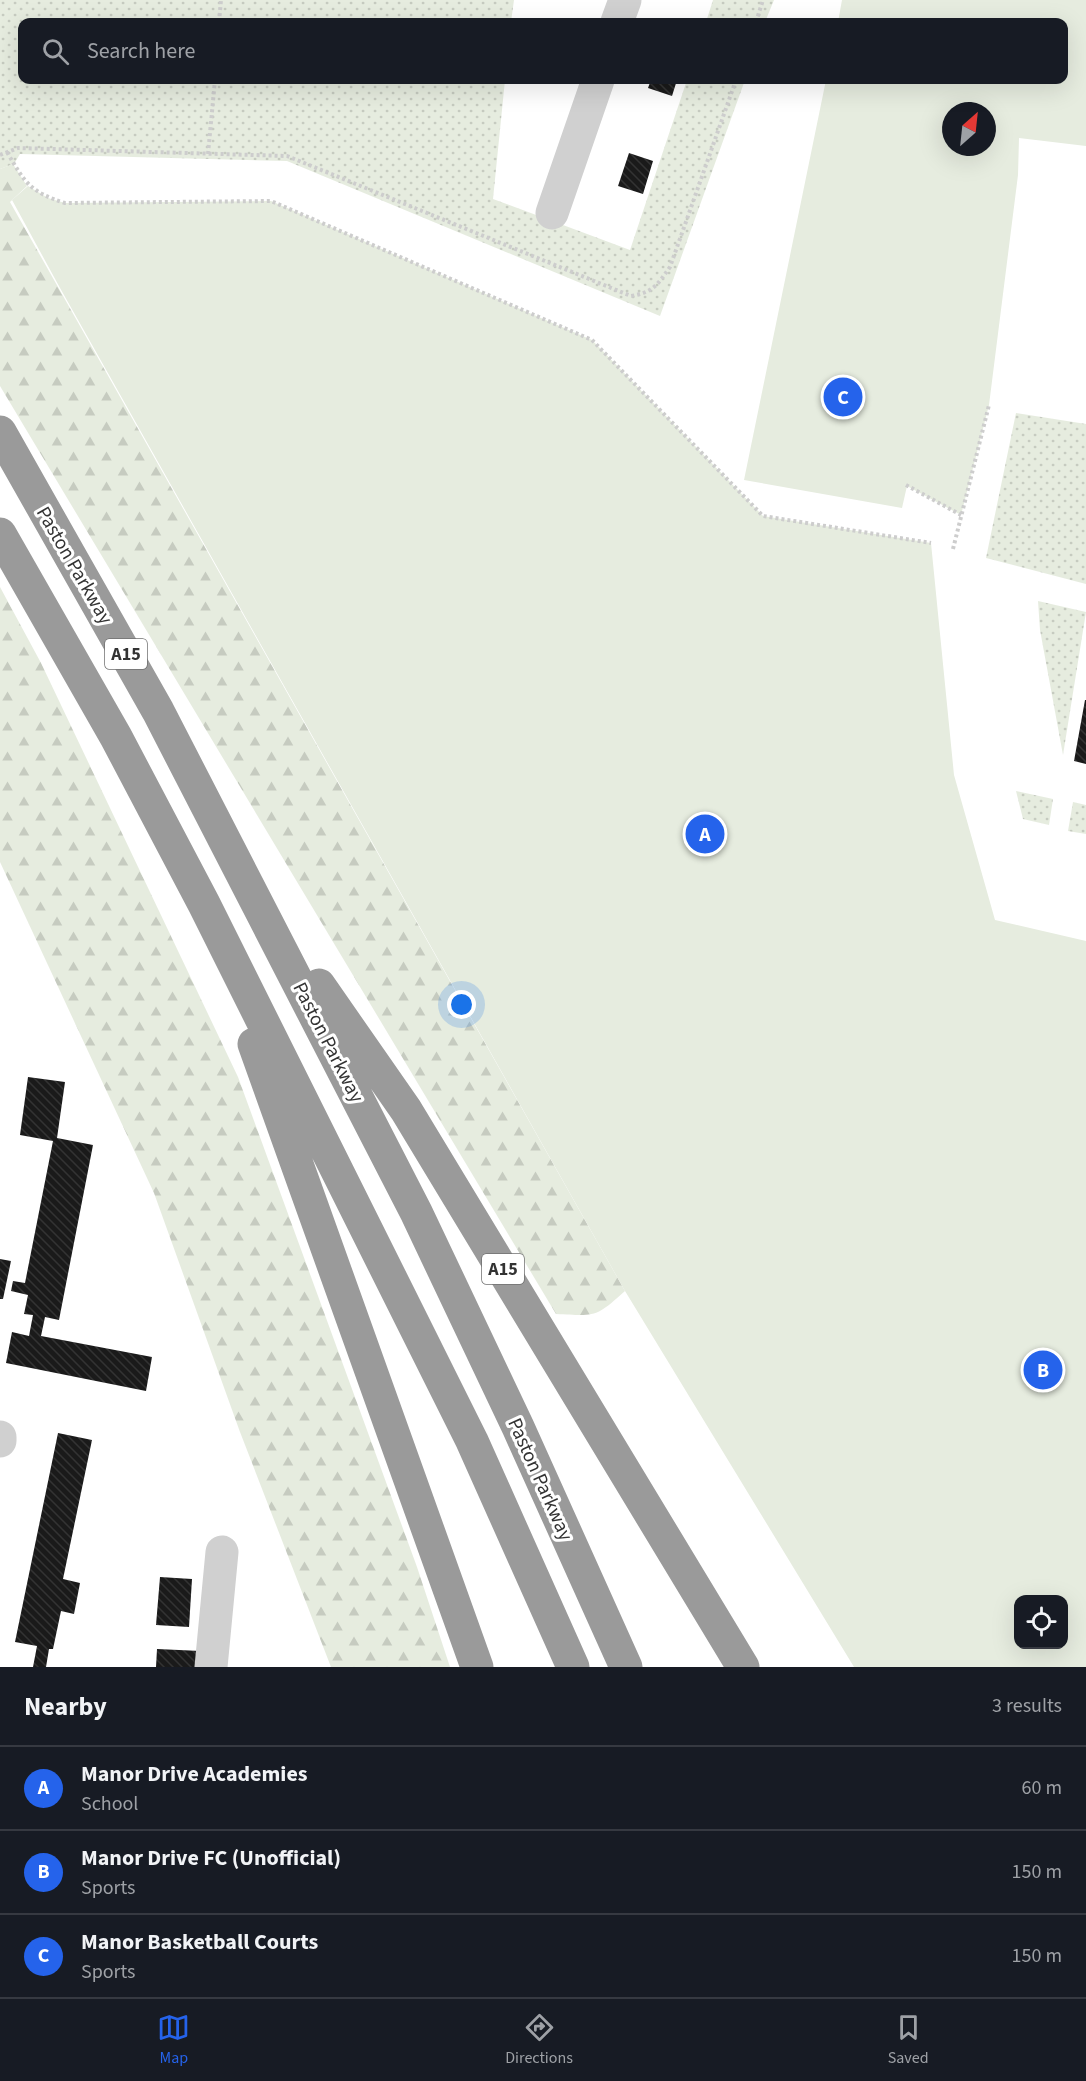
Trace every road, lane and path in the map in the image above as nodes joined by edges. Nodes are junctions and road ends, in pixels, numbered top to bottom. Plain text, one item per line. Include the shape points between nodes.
1 (221, 0) edge
2 (625, 0) edge
3 (763, 0) edge
4 (219, 18) edge
5 (618, 18) edge
6 (757, 18) edge
7 (214, 84) edge
8 (597, 84) edge
9 (7, 152) junction
10 (0, 155) edge
11 (552, 213) dead end
12 (989, 405) dead end
13 (0, 432) edge
14 (906, 485) dead end
15 (961, 515) junction
16 (0, 534) edge
17 (931, 543) dead end
18 (953, 549) dead end
19 (246, 880) junction
20 (204, 904) junction
21 (222, 1552) dead end
22 (211, 1667) edge
23 (477, 1667) edge
24 (573, 1667) edge
25 (626, 1667) edge
26 (743, 1667) edge

1 - 4 path
2 - 5 street
3 - 6 path
7 - 9 path via 208,154 18,148
8 - 11 street
9 - 10 path
9 - 17 path via 28,186 65,203 271,201 592,340 763,516
12 - 15 path
13 - 19 highway, Paston Parkway / A15 via 158,711
14 - 15 path
15 - 18 path
16 - 20 highway, A15 via 116,737
19 - 25 highway, Paston Parkway / A15 via 416,1212
19 - 26 highway, A15 via 406,1110
20 - 23 highway, A15
20 - 24 highway, A15 via 472,1441
21 - 22 street

